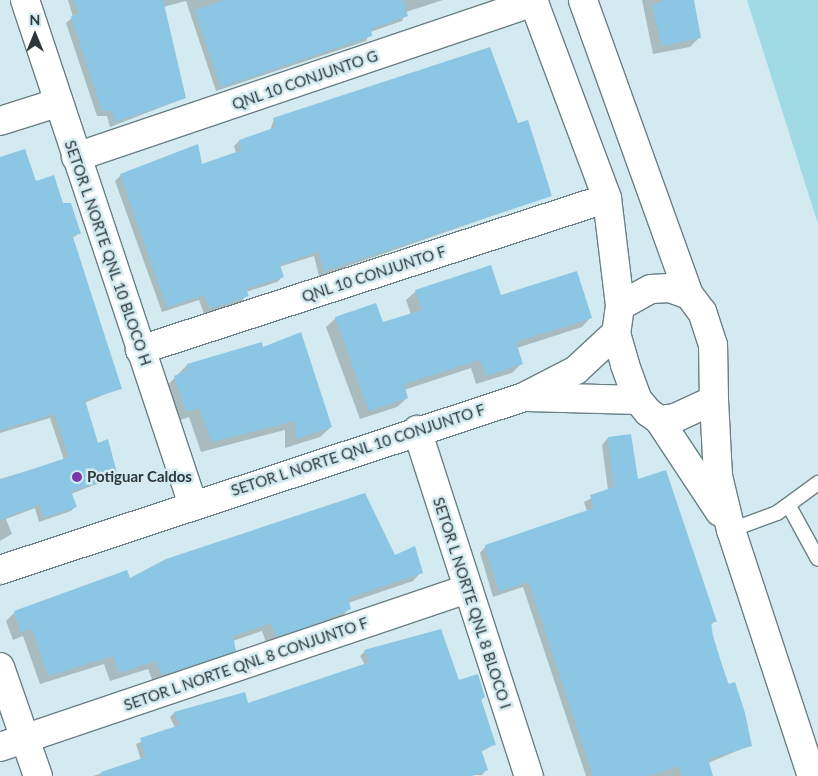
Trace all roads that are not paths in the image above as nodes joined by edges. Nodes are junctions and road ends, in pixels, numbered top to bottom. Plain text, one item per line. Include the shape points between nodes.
1 (25, 0) edge
2 (583, 0) edge
3 (533, 1) edge
4 (57, 103) junction
5 (0, 121) edge
6 (76, 157) junction
7 (607, 198) junction
8 (689, 295) junction
9 (620, 306) junction
10 (616, 333) junction
11 (140, 350) junction
12 (524, 397) junction
13 (638, 400) junction
14 (714, 400) junction
15 (658, 420) junction
16 (417, 430) junction
17 (818, 483) edge
18 (193, 505) junction
19 (789, 506) junction
20 (731, 530) junction
21 (818, 559) edge
22 (0, 570) edge
23 (467, 589) junction
24 (0, 668) edge
25 (13, 743) edge
26 (38, 776) edge
27 (529, 776) edge
28 (812, 776) edge

1 - 4 street, SETOR L NORTE QNL 10 BLOCO H
2 - 8 street
3 - 6 street, QNL 10 CONJUNTO G
3 - 7 street
4 - 5 street
4 - 6 street, SETOR L NORTE QNL 10 BLOCO H
6 - 11 street, SETOR L NORTE QNL 10 BLOCO H
7 - 9 street
7 - 11 street, QNL 10 CONJUNTO F
8 - 9 street via 670,288 651,289
8 - 14 street via 702,312 713,345
9 - 10 street
10 - 12 street via 576,370
10 - 13 street
11 - 18 street, SETOR L NORTE QNL 10 BLOCO H
12 - 13 street
12 - 16 street, SETOR L NORTE QNL 10 CONJUNTO F
13 - 15 street
14 - 15 street via 691,413
14 - 20 street via 718,476
15 - 20 street
16 - 18 street, SETOR L NORTE QNL 10 CONJUNTO F
16 - 23 street, SETOR L NORTE QNL 8 BLOCO I
17 - 19 lane
18 - 22 street, SETOR L NORTE QNL 10 CONJUNTO F
19 - 20 lane
19 - 21 lane
20 - 28 street
23 - 25 street, SETOR L NORTE QNL 8 CONJUNTO F
23 - 27 street, SETOR L NORTE QNL 8 BLOCO I
24 - 25 street
25 - 26 street

